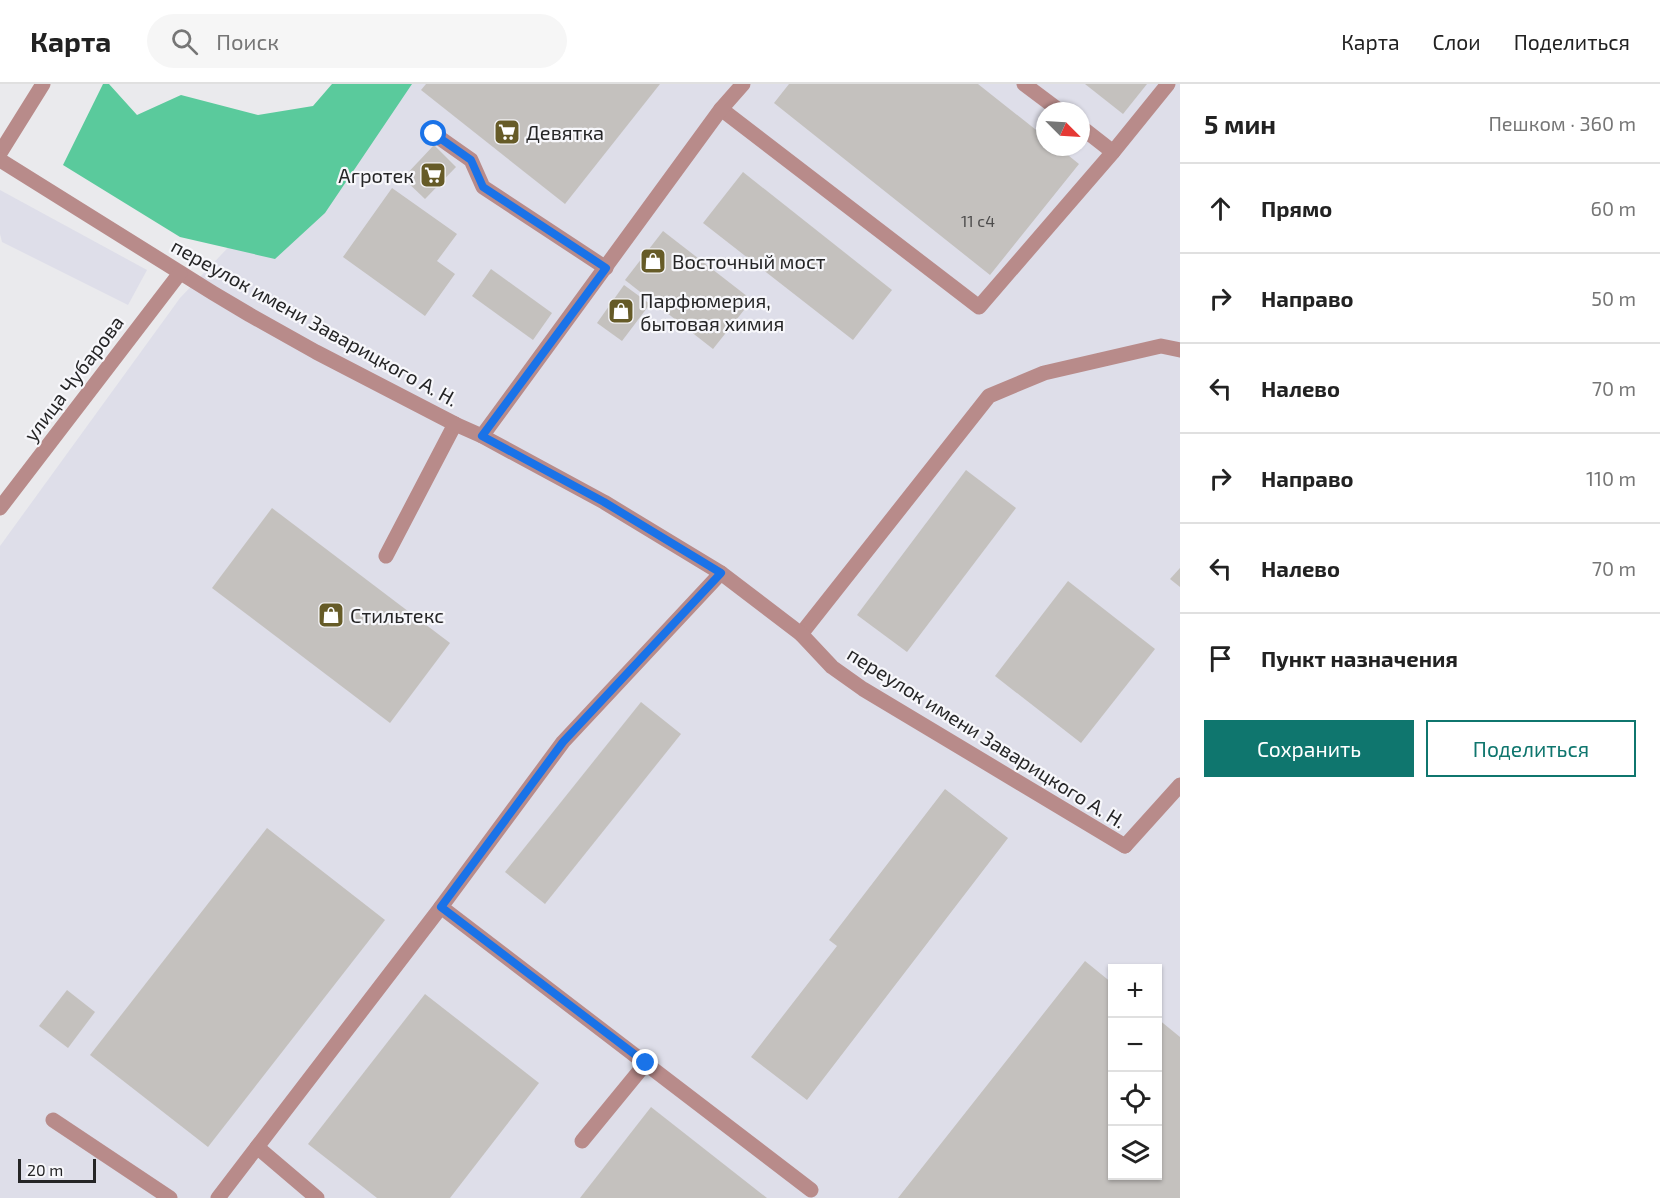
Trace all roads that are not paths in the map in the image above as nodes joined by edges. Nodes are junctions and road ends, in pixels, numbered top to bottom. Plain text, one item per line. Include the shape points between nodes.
1 (43, 84) edge
2 (743, 84) edge
3 (1024, 84) edge
4 (1168, 84) edge
5 (1048, 102) edge
6 (721, 109) junction
7 (434, 134) dead end
8 (1090, 134) edge
9 (1113, 152) junction
10 (0, 153) edge
11 (0, 160) edge
12 (606, 268) junction
13 (180, 273) junction
14 (1180, 350) edge
15 (455, 424) junction
16 (482, 436) junction
17 (0, 508) edge
18 (386, 556) dead end
19 (721, 573) junction
20 (801, 634) junction
21 (1179, 788) edge
22 (441, 907) junction
23 (646, 1063) junction
24 (53, 1120) dead end
25 (582, 1141) dead end
26 (257, 1147) junction
27 (811, 1190) dead end
28 (170, 1198) edge
29 (218, 1198) edge
30 (317, 1198) edge

1 - 10 street
2 - 6 street
3 - 5 street
4 - 9 street
6 - 9 street via 979,307
6 - 12 street
7 - 12 street via 471,160 483,187
8 - 9 street
11 - 13 street, переулок имени Заварицкого А. Н.
12 - 16 street
13 - 15 street, переулок имени Заварицкого А. Н.
13 - 17 street, улица Чубарова
14 - 20 street via 1161,346 1044,372 989,396
15 - 16 street, переулок имени Заварицкого А. Н.
15 - 18 street
16 - 19 street, переулок имени Заварицкого А. Н. via 604,502
19 - 20 street, переулок имени Заварицкого А. Н.
19 - 22 street via 563,742
20 - 21 street, переулок имени Заварицкого А. Н. via 832,667 863,689 1125,846
22 - 23 street
22 - 26 street
23 - 25 street
23 - 27 street
24 - 28 street
26 - 29 street
26 - 30 street

